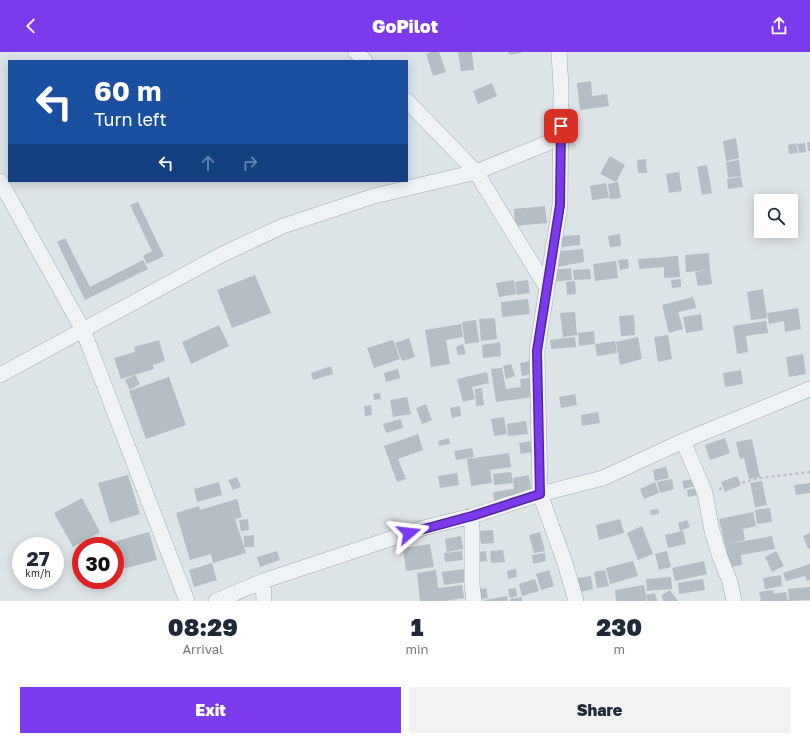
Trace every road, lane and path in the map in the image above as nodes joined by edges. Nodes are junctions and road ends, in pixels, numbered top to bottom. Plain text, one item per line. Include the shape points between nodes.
1 (356, 52) edge
2 (559, 52) edge
3 (364, 60) edge
4 (408, 102) edge
5 (560, 138) junction
6 (476, 172) junction
7 (0, 181) edge
8 (547, 288) junction
9 (83, 330) junction
10 (0, 374) edge
11 (810, 389) edge
12 (682, 441) junction
13 (810, 472) edge
14 (705, 492) junction
15 (540, 494) junction
16 (472, 516) junction
17 (264, 581) junction
18 (187, 601) edge
19 (216, 601) edge
20 (264, 601) edge
21 (474, 601) edge
22 (576, 601) edge
23 (734, 601) edge

1 - 3 street
2 - 5 street
4 - 6 street
5 - 6 street
5 - 8 street via 560,205
6 - 8 street
6 - 9 street via 374,196 283,226 221,255
7 - 9 street
8 - 15 street via 537,351
9 - 10 street
9 - 18 street
11 - 12 street
12 - 14 street
12 - 15 street via 603,478
13 - 14 path via 760,478
14 - 23 street via 712,531
15 - 16 street
15 - 22 street
16 - 17 street via 423,528
16 - 21 street
17 - 19 street
17 - 20 street

